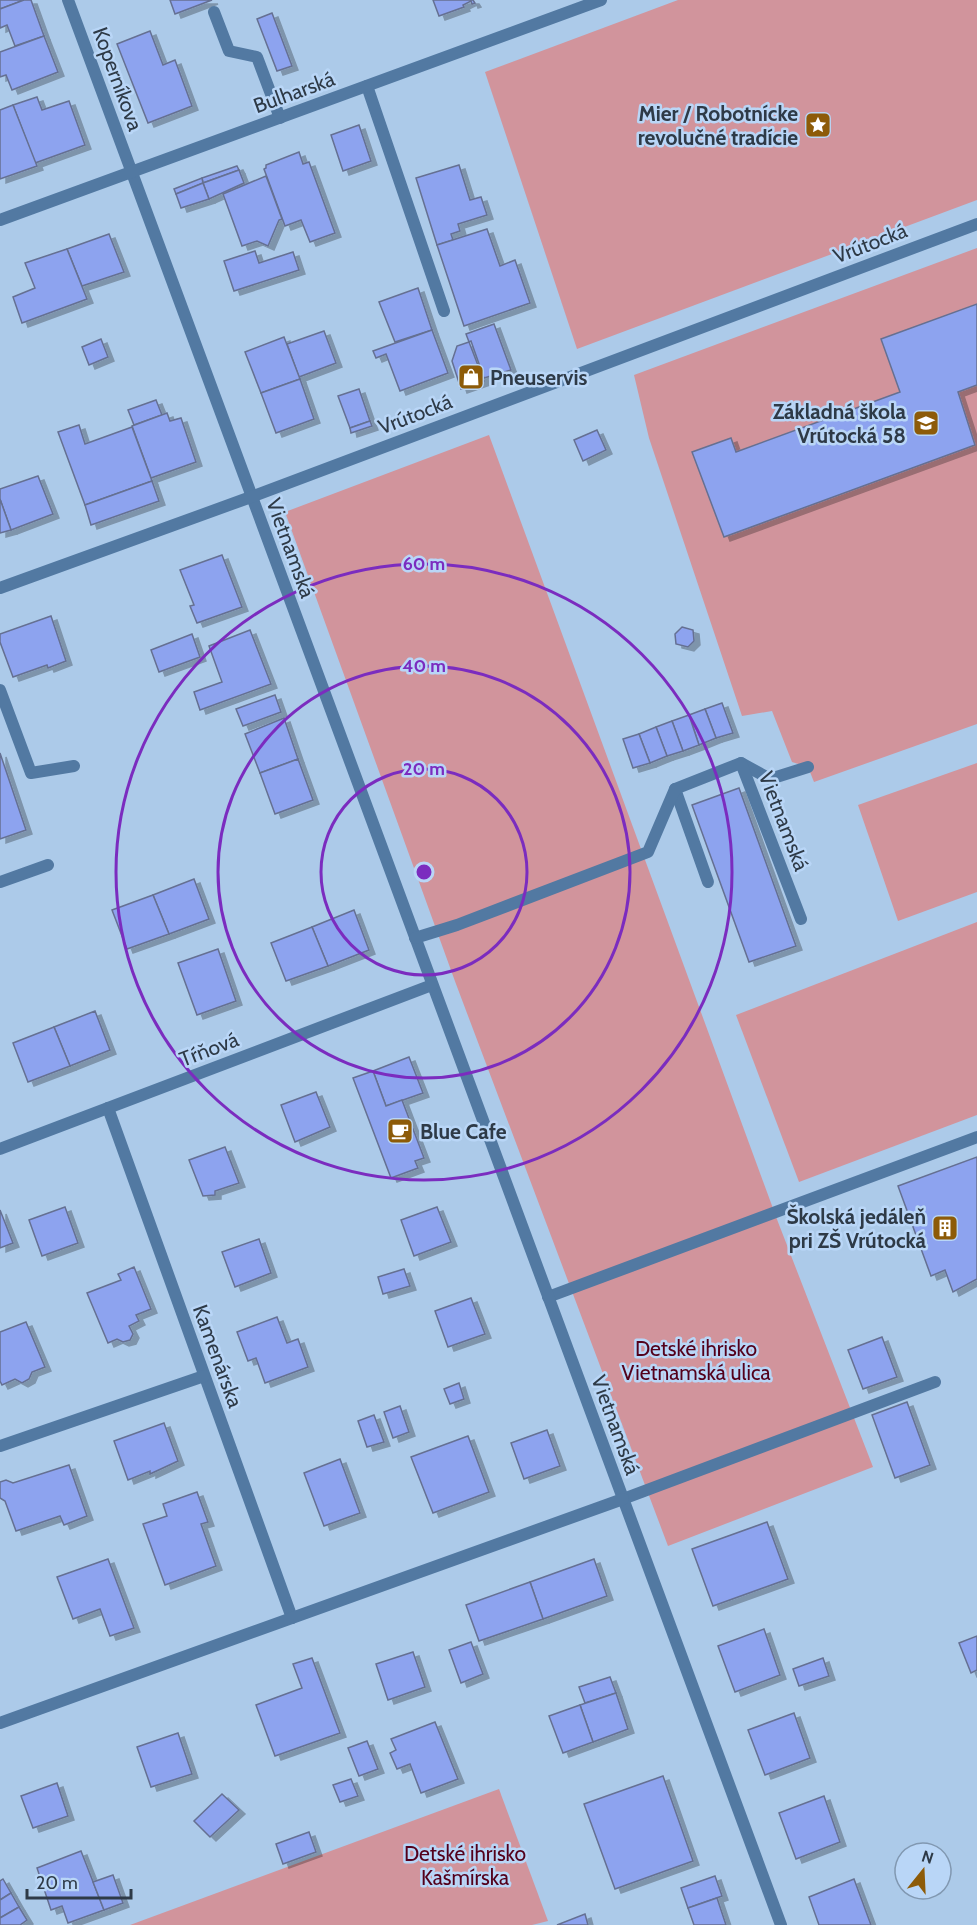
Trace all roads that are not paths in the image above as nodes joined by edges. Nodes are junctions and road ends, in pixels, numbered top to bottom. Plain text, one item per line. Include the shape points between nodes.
1 (68, 0) edge
2 (601, 0) edge
3 (214, 12) dead end
4 (368, 86) junction
5 (280, 118) junction
6 (131, 172) junction
7 (0, 220) edge
8 (977, 224) edge
9 (444, 311) dead end
10 (251, 497) junction
11 (0, 588) edge
12 (0, 690) edge
13 (741, 763) junction
14 (74, 766) dead end
15 (808, 767) dead end
16 (675, 789) junction
17 (48, 866) dead end
18 (0, 882) edge
19 (708, 882) dead end
20 (801, 919) dead end
21 (415, 938) junction
22 (432, 985) junction
23 (108, 1108) junction
24 (977, 1137) edge
25 (0, 1149) edge
26 (548, 1297) junction
27 (204, 1376) junction
28 (935, 1382) dead end
29 (0, 1446) edge
30 (623, 1499) junction
31 (292, 1618) junction
32 (0, 1723) edge
33 (781, 1925) edge

1 - 6 street, Koperníkova
2 - 4 street, Bulharská
3 - 5 street via 229,51 257,57
4 - 5 street, Bulharská
4 - 9 street
5 - 6 street, Bulharská
6 - 7 street, Bulharská
6 - 10 street, Vietnamská
8 - 10 street, Vrútocká
10 - 11 street, Vrútocká
10 - 21 street, Vietnamská
12 - 14 street via 31,773
13 - 15 street via 770,779
13 - 16 street, Vietnamská
13 - 20 street, Vietnamská
16 - 19 street
16 - 21 street via 648,852
17 - 18 street
21 - 22 street, Vietnamská
22 - 23 street, Tŕňová
22 - 26 street, Vietnamská
23 - 25 street, Tŕňová
23 - 27 street, Kamenárska
24 - 26 street
26 - 30 street, Vietnamská
27 - 29 street
27 - 31 street, Kamenárska
28 - 30 street
30 - 31 street
30 - 33 street, Vietnamská
31 - 32 street

